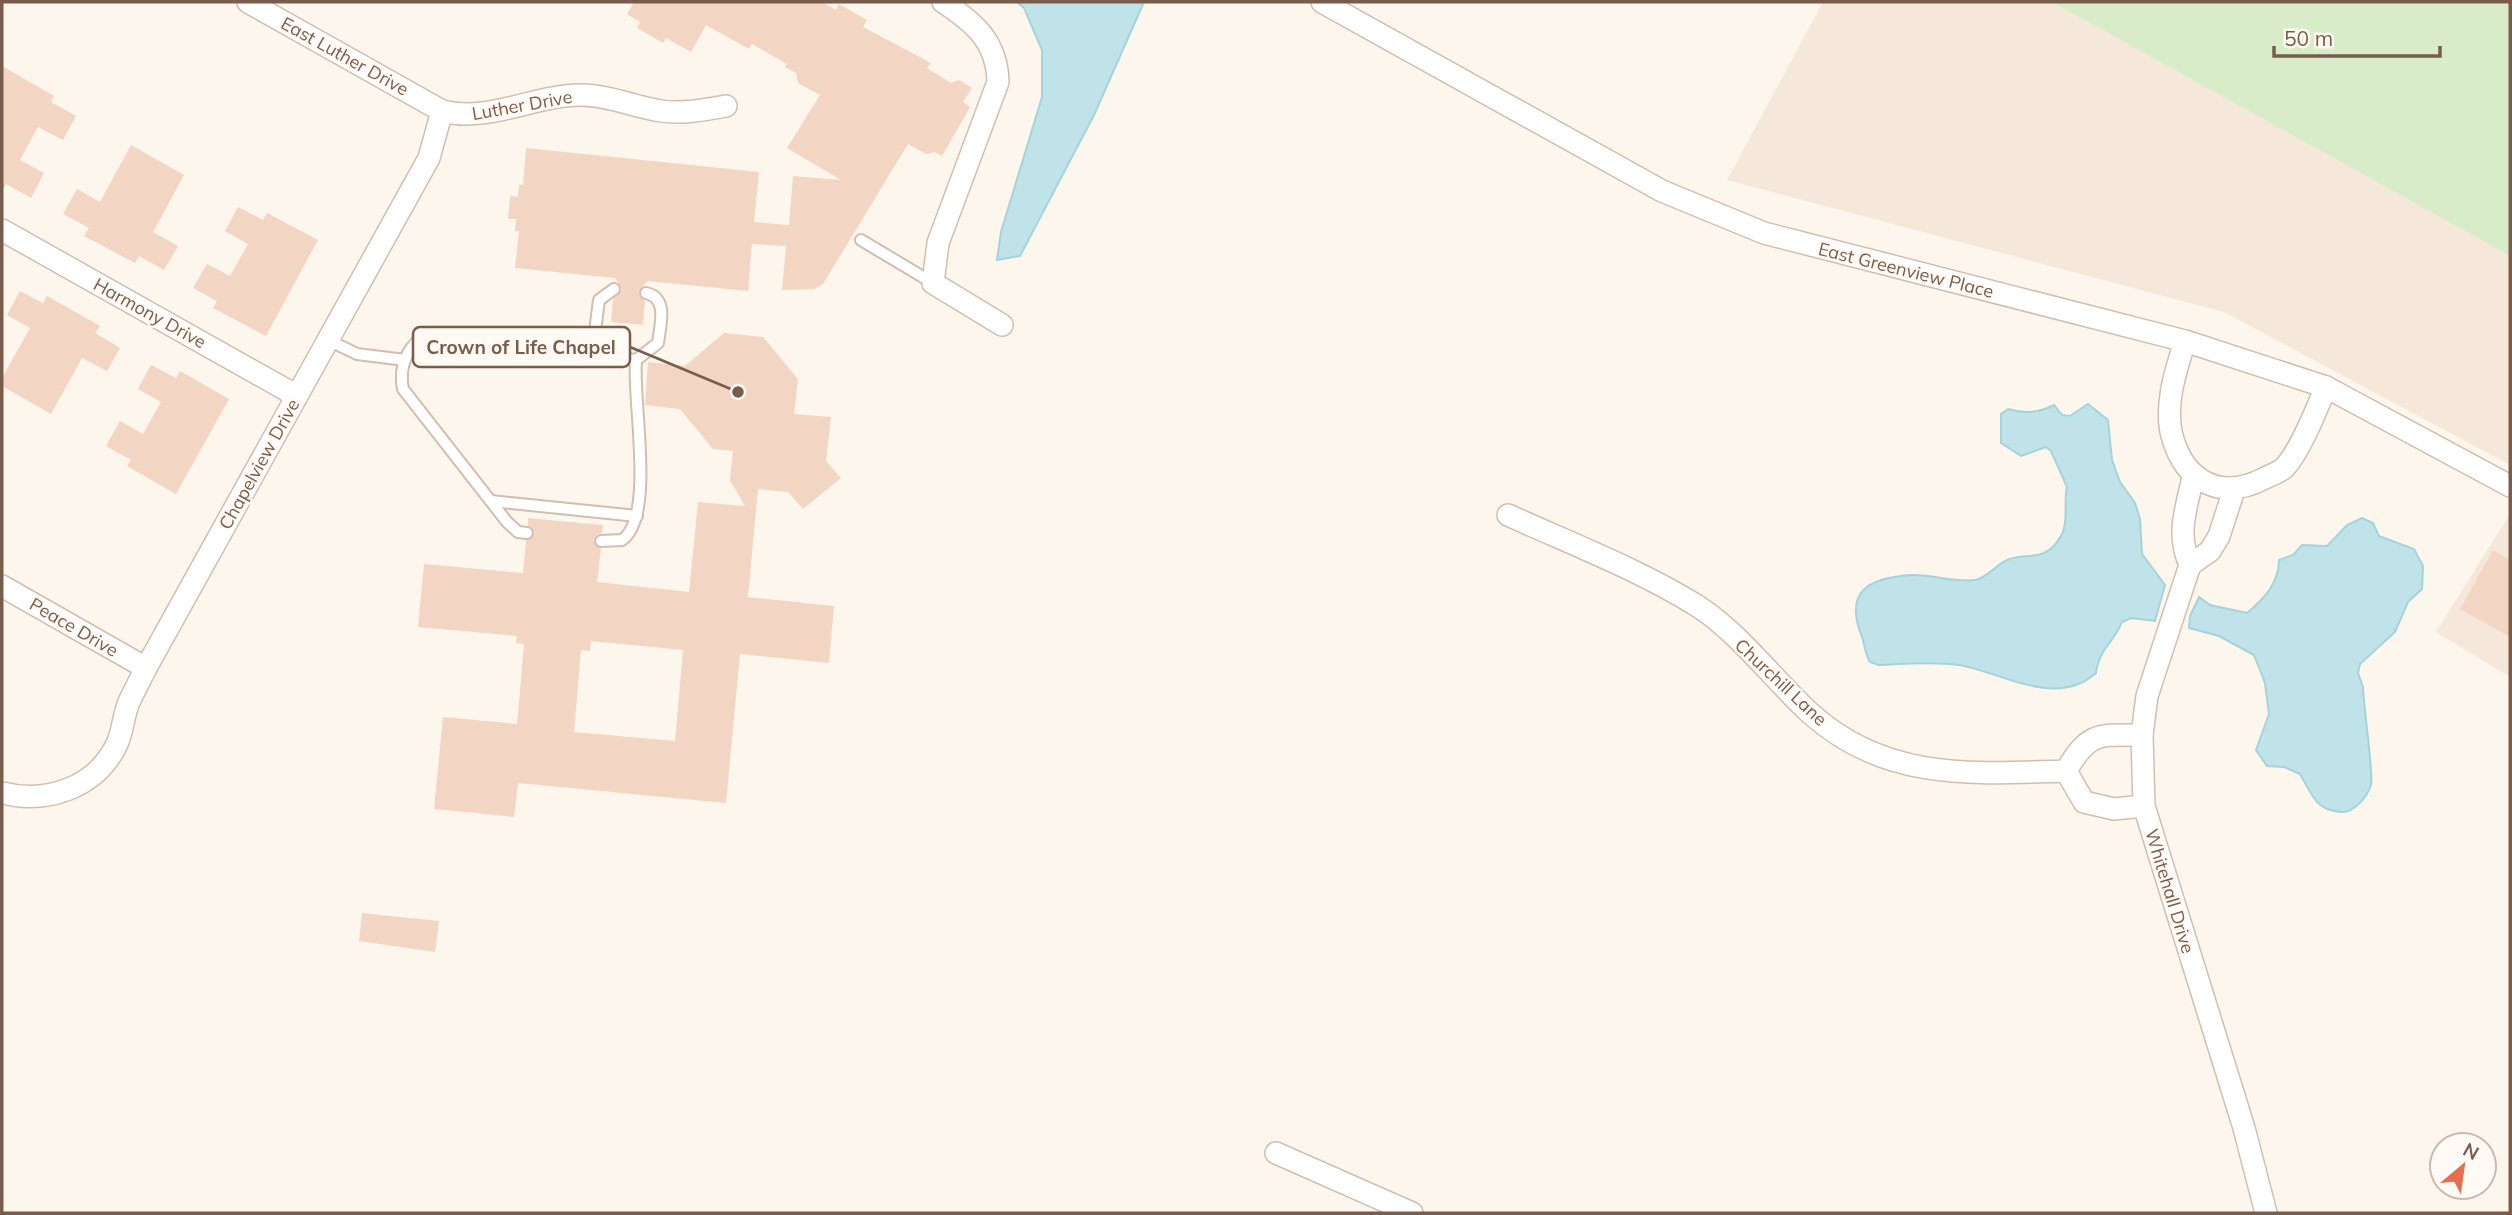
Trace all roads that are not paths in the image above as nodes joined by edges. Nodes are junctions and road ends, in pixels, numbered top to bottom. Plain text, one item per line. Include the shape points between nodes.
1 (248, 2) edge
2 (943, 2) edge
3 (1322, 2) edge
4 (726, 106) dead end
5 (442, 111) junction
6 (2, 230) edge
7 (860, 240) dead end
8 (933, 283) junction
9 (614, 289) dead end
10 (646, 293) dead end
11 (1002, 325) dead end
12 (328, 340) junction
13 (2185, 341) junction
14 (592, 355) junction
15 (405, 360) junction
16 (636, 360) junction
17 (2326, 387) junction
18 (297, 396) junction
19 (2193, 477) junction
20 (2510, 486) edge
21 (2234, 490) junction
22 (491, 501) junction
23 (1508, 515) dead end
24 (637, 516) junction
25 (527, 533) dead end
26 (601, 541) dead end
27 (2190, 565) junction
28 (2, 586) edge
29 (146, 668) junction
30 (2142, 735) junction
31 (2066, 771) junction
32 (2, 793) edge
33 (2144, 806) junction
34 (1276, 1153) dead end
35 (1412, 1213) edge
36 (2266, 1213) edge

1 - 5 street, East Luther Drive
2 - 8 street via 985,36 998,82 938,243
3 - 13 street, East Greenview Place via 1662,191 1763,233
4 - 5 street, Luther Drive via 662,111 582,95 474,114
5 - 12 street, Chapelview Drive via 429,158
6 - 18 street, Harmony Drive
7 - 8 lane
8 - 11 street
9 - 14 lane via 599,300
10 - 16 lane via 660,304 658,343
12 - 15 lane via 357,354
12 - 18 street, Chapelview Drive
13 - 17 street, East Greenview Place
13 - 19 street via 2171,385 2172,435
14 - 15 lane via 422,337 410,347
14 - 16 lane
15 - 22 lane via 403,389
16 - 24 lane
17 - 20 street, East Greenview Place
17 - 21 street via 2284,468
18 - 29 street, Chapelview Drive
19 - 21 street
19 - 27 street via 2181,545
21 - 27 street, Whitehall Drive via 2219,536 2210,551
22 - 24 lane
22 - 25 lane via 513,528
23 - 31 street, Churchill Lane via 1700,608 1812,715 1856,745 1905,766 1980,774
24 - 26 lane via 628,535
27 - 30 street, Whitehall Drive via 2147,696
28 - 29 street, Peace Drive
29 - 32 street, Chapelview Drive via 128,703 117,744 83,783 52,794 18,797
30 - 31 street via 2100,735 2080,747
30 - 33 street, Whitehall Drive
31 - 33 street via 2084,802 2114,809
33 - 36 street, Whitehall Drive
34 - 35 street

